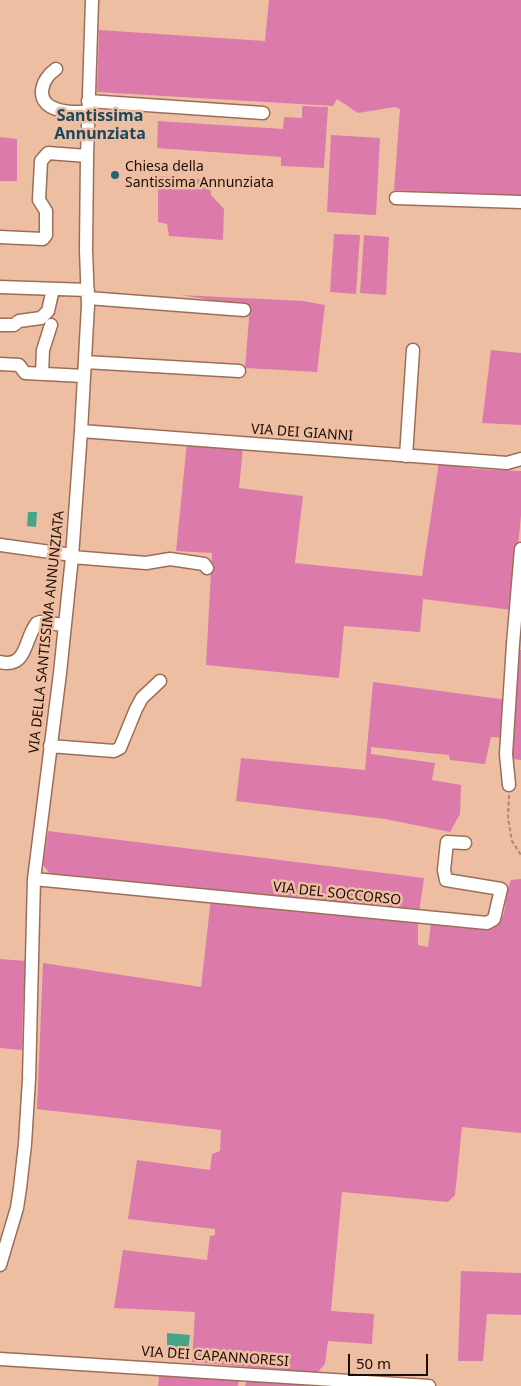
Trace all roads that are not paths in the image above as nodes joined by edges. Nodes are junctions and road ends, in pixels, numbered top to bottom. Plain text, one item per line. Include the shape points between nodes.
1 (92, 0) edge
2 (56, 69) dead end
3 (88, 107) junction
4 (263, 114) dead end
5 (87, 156) junction
6 (396, 198) dead end
7 (521, 202) edge
8 (0, 237) edge
9 (0, 287) edge
10 (53, 289) junction
11 (88, 294) junction
12 (244, 310) dead end
13 (0, 325) edge
14 (52, 325) dead end
15 (413, 350) dead end
16 (85, 362) junction
17 (0, 364) edge
18 (239, 371) dead end
19 (42, 374) junction
20 (84, 376) junction
21 (81, 431) junction
22 (406, 456) junction
23 (520, 461) edge
24 (0, 545) edge
25 (521, 548) edge
26 (72, 556) junction
27 (207, 568) dead end
28 (64, 625) junction
29 (0, 662) edge
30 (160, 681) dead end
31 (50, 746) junction
32 (509, 785) road end
33 (465, 843) dead end
34 (34, 879) junction
35 (0, 1265) edge
36 (0, 1359) edge
37 (429, 1386) edge

1 - 3 street, VIA DELLA SANTISSIMA ANNUNZIATA
2 - 3 street via 43,84 44,100 57,110
3 - 4 street
3 - 5 street, VIA DELLA SANTISSIMA ANNUNZIATA
5 - 8 street via 48,153 41,161 39,200 46,212 46,235 43,239
5 - 11 street, VIA DELLA SANTISSIMA ANNUNZIATA
6 - 7 street
9 - 10 street
10 - 11 street
10 - 13 street via 48,311 41,318
11 - 12 street
11 - 16 street, VIA DELLA SANTISSIMA ANNUNZIATA
14 - 19 street via 43,350
15 - 22 street
16 - 18 street
16 - 20 street, VIA DELLA SANTISSIMA ANNUNZIATA
17 - 19 street via 19,365 25,373
19 - 20 street
20 - 21 street, VIA DELLA SANTISSIMA ANNUNZIATA
21 - 22 street, VIA DEI GIANNI
21 - 26 street, VIA DELLA SANTISSIMA ANNUNZIATA
22 - 23 street, VIA DEI GIANNI via 507,463
24 - 26 street
25 - 32 street via 506,754
26 - 27 street via 146,563 161,559 204,564
26 - 28 street, VIA DELLA SANTISSIMA ANNUNZIATA
28 - 29 street via 37,623 20,658 12,664
28 - 31 street, VIA DELLA SANTISSIMA ANNUNZIATA
30 - 31 street via 142,698 120,748 114,751
31 - 34 street, VIA DELLA SANTISSIMA ANNUNZIATA
33 - 34 street, VIA DEL SOCCORSO via 447,842 446,880 501,889 494,919 487,924
34 - 35 street, VIA DELLA SANTISSIMA ANNUNZIATA via 25,1144 16,1208
36 - 37 street, VIA DEI CAPANNORESI

